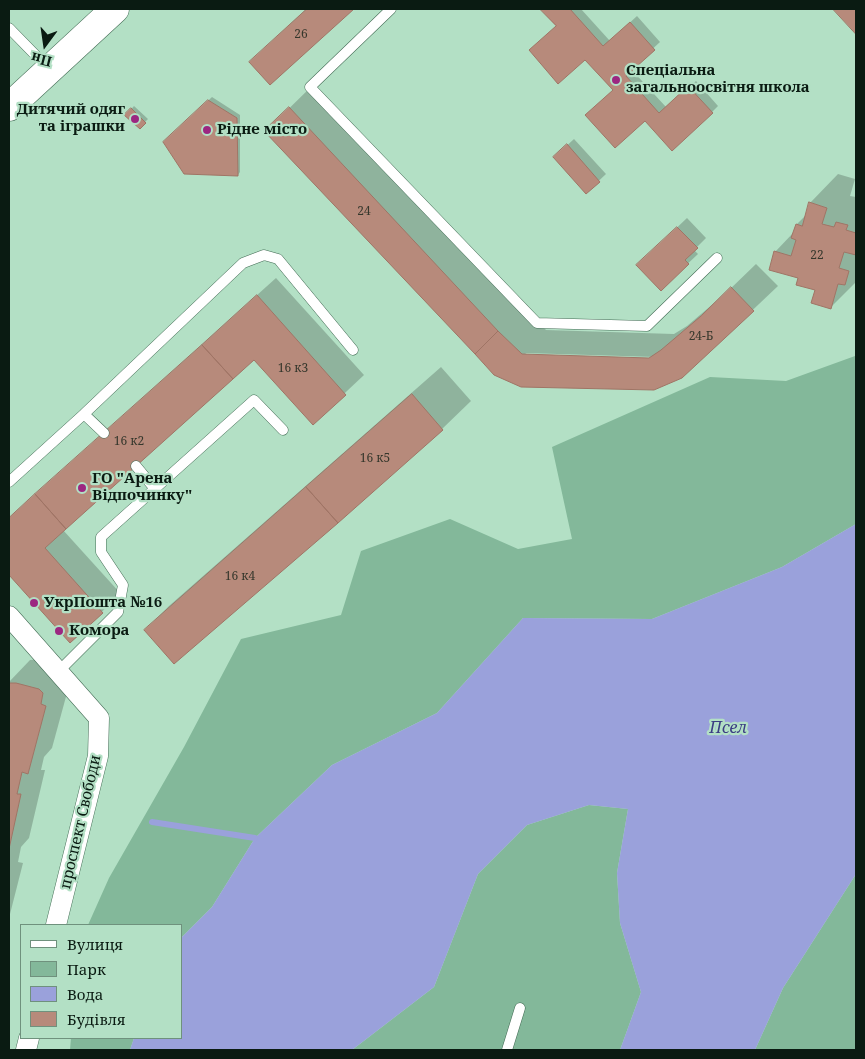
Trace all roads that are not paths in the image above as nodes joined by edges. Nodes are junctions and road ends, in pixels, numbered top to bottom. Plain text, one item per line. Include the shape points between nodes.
1 (115, 9) edge
2 (391, 9) edge
3 (9, 28) edge
4 (49, 70) junction
5 (9, 107) edge
6 (717, 258) dead end
7 (353, 350) dead end
8 (84, 414) junction
9 (283, 430) dead end
10 (104, 433) dead end
11 (136, 466) dead end
12 (9, 482) edge
13 (155, 489) junction
14 (9, 616) edge
15 (58, 672) junction
16 (56, 924) edge
17 (520, 1008) dead end
18 (507, 1050) edge

1 - 4 main road
2 - 6 lane via 310,87 537,323 647,326
3 - 4 lane
4 - 5 main road
7 - 8 lane via 278,259 264,255 243,263
8 - 10 lane
8 - 12 lane
9 - 13 lane via 254,400
11 - 13 lane
13 - 15 lane via 101,537 101,552 123,585 118,612
14 - 15 street
15 - 16 street, проспект Свободи via 99,718 98,756
17 - 18 lane

